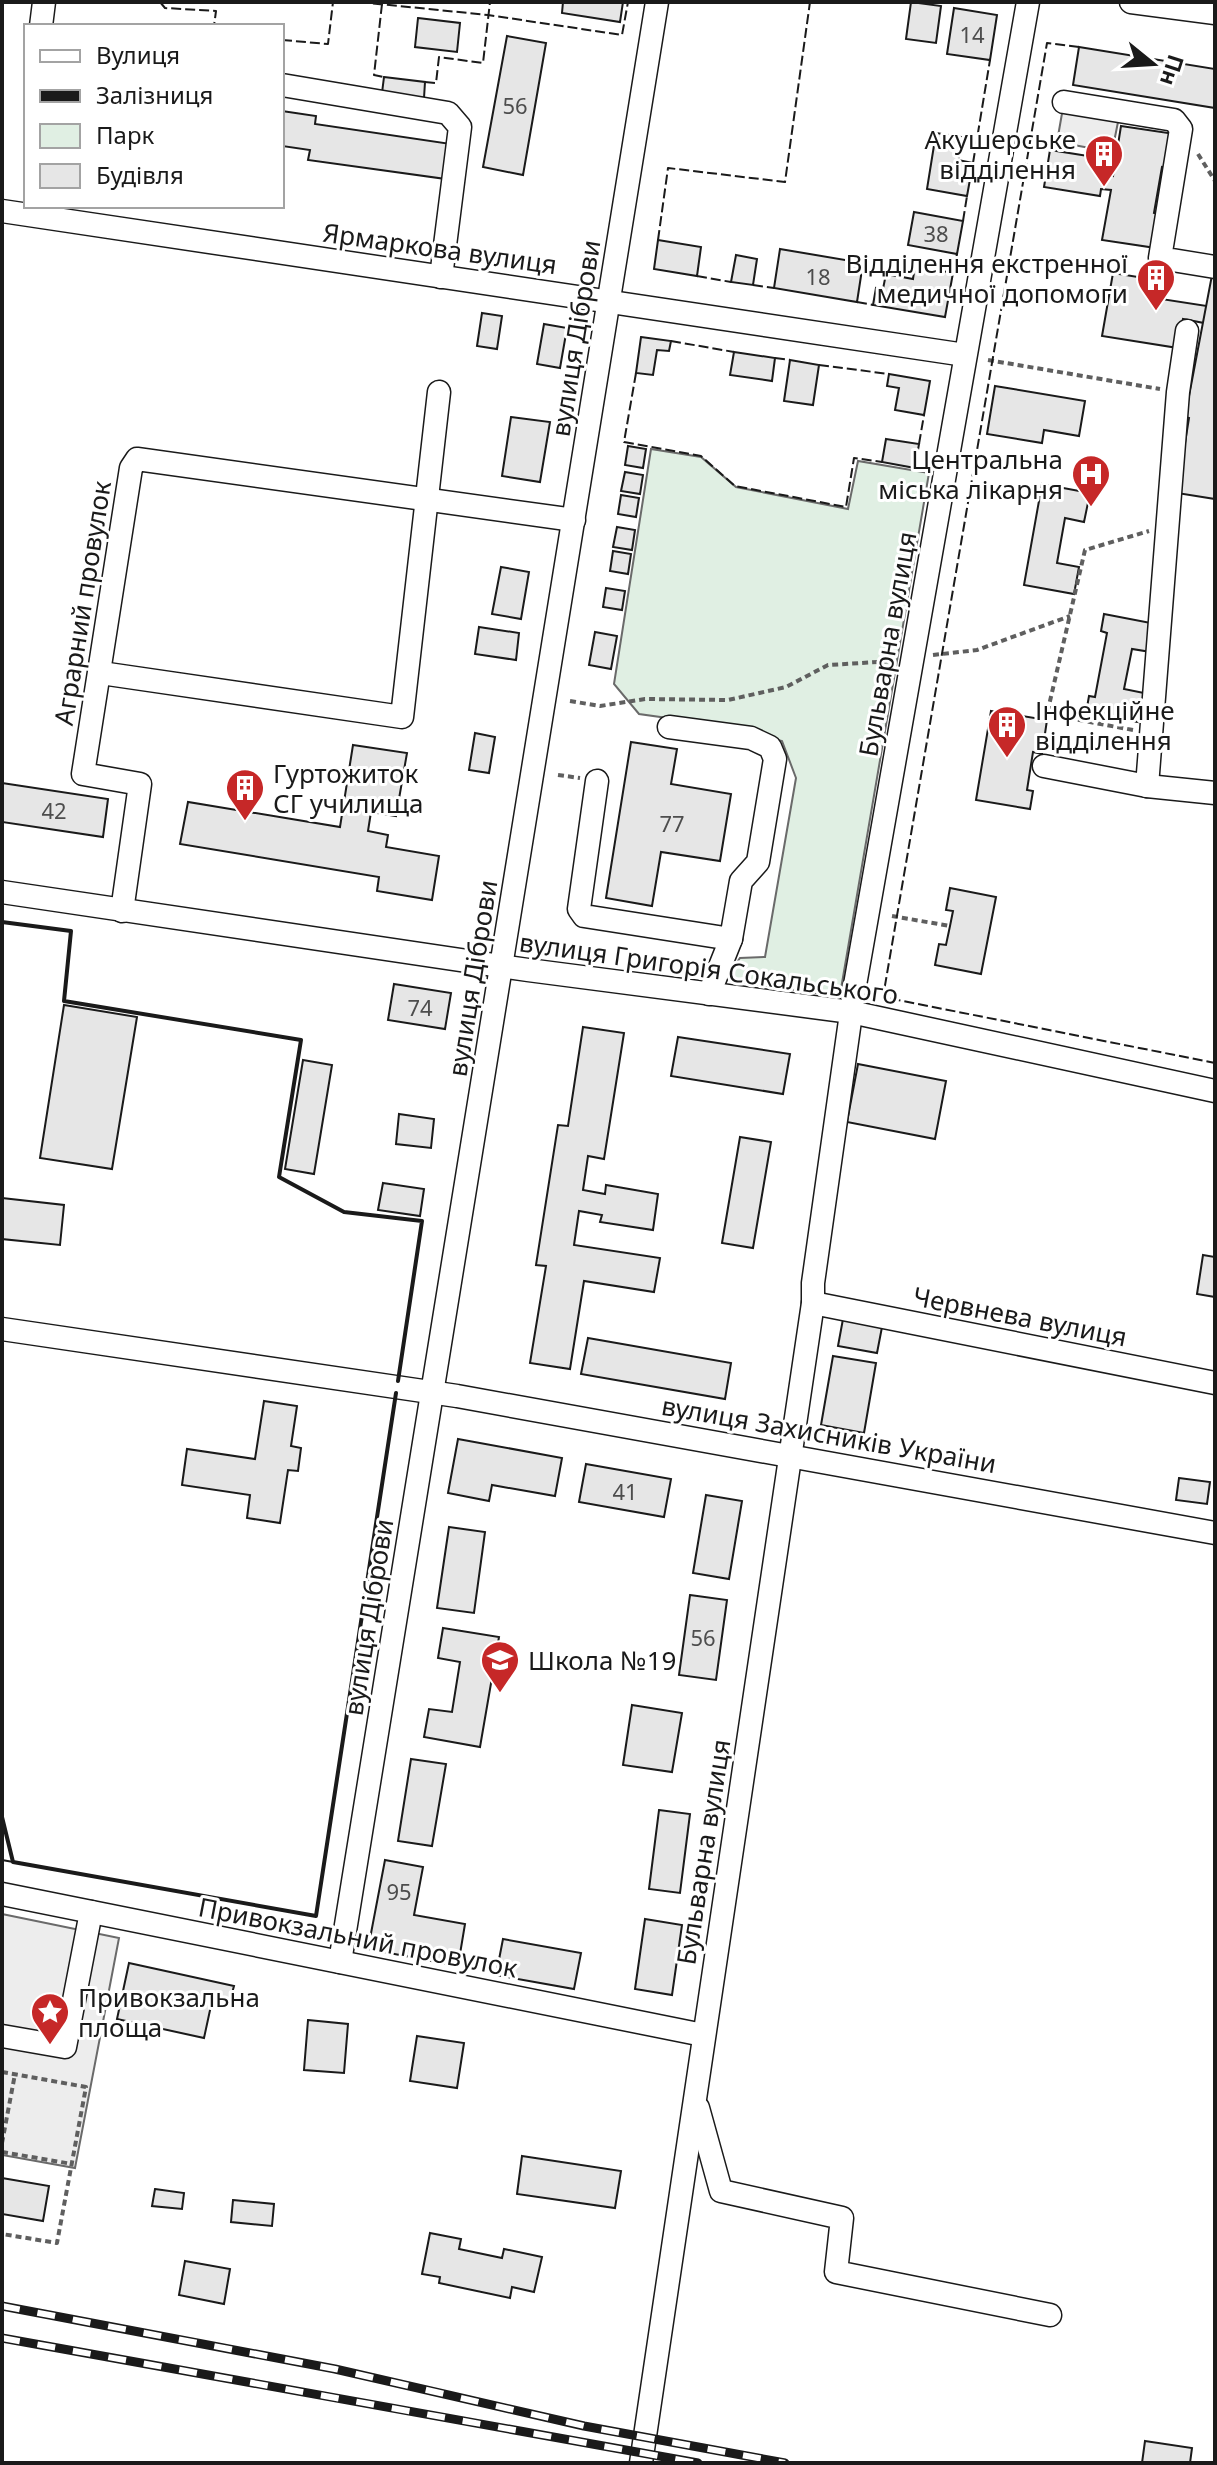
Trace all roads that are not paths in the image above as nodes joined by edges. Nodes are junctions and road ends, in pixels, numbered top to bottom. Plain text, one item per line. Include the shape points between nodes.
1 (44, 2) edge
2 (657, 2) edge
3 (1028, 2) edge
4 (1131, 2) edge
5 (1215, 13) edge
6 (41, 24) edge
7 (284, 85) edge
8 (1064, 102) dead end
9 (2, 211) edge
10 (1215, 267) edge
11 (441, 277) junction
12 (609, 302) junction
13 (1187, 331) dead end
14 (965, 355) junction
15 (439, 392) dead end
16 (425, 500) junction
17 (574, 520) junction
18 (101, 673) junction
19 (669, 727) dead end
20 (1044, 766) dead end
21 (597, 781) dead end
22 (1147, 786) junction
23 (1215, 793) edge
24 (2, 892) edge
25 (122, 911) junction
26 (731, 939) junction
27 (502, 966) junction
28 (709, 994) junction
29 (851, 1012) junction
30 (1215, 1091) edge
31 (813, 1303) junction
32 (2, 1329) edge
33 (1215, 1383) edge
34 (433, 1392) junction
35 (791, 1455) junction
36 (1215, 1533) edge
37 (2, 1894) edge
38 (91, 1912) junction
39 (340, 1962) junction
40 (703, 2035) junction
41 (2, 2036) edge
42 (696, 2099) junction
43 (1050, 2315) dead end
44 (641, 2463) edge

1 - 6 street
2 - 12 street, вулиця Діброви
3 - 14 street, Бульварна вулиця
4 - 5 street
7 - 11 street via 448,113 460,127
8 - 10 street via 1174,120 1181,129 1160,258
9 - 11 street, Ярмаркова вулиця
11 - 12 street, Ярмаркова вулиця
12 - 14 street, Ярмаркова вулиця
12 - 17 street, вулиця Діброви
13 - 22 street
14 - 29 street, Бульварна вулиця
15 - 16 street
16 - 17 street, Аграрний провулок
16 - 18 street, Аграрний провулок via 137,459 131,468
16 - 18 street via 402,717
17 - 27 street, вулиця Діброви
18 - 25 street, Аграрний провулок via 83,774 140,784
19 - 26 street via 751,738 770,747 775,759 758,862 741,881
20 - 22 street
21 - 26 street via 579,909 584,916
22 - 23 street
24 - 25 street, вулиця Григорія Сокальського
25 - 27 street, вулиця Григорія Сокальського
26 - 28 street
27 - 28 street, вулиця Григорія Сокальського
27 - 34 street, вулиця Діброви
28 - 29 street, вулиця Григорія Сокальського
29 - 30 street, вулиця Григорія Сокальського
29 - 31 street, Бульварна вулиця
31 - 33 street, Червнева вулиця
31 - 35 street, Бульварна вулиця
32 - 34 street, вулиця Захисників України
34 - 35 street, вулиця Захисників України
34 - 39 street, вулиця Діброви
35 - 36 street, вулиця Захисників України
35 - 40 street, Бульварна вулиця
37 - 38 street, Привокзальний провулок
38 - 39 street, Привокзальний провулок
38 - 41 street via 65,2047
39 - 40 street, Привокзальний провулок
40 - 42 street, Бульварна вулиця
42 - 43 street via 721,2191 842,2218 836,2272
42 - 44 street, Бульварна вулиця

